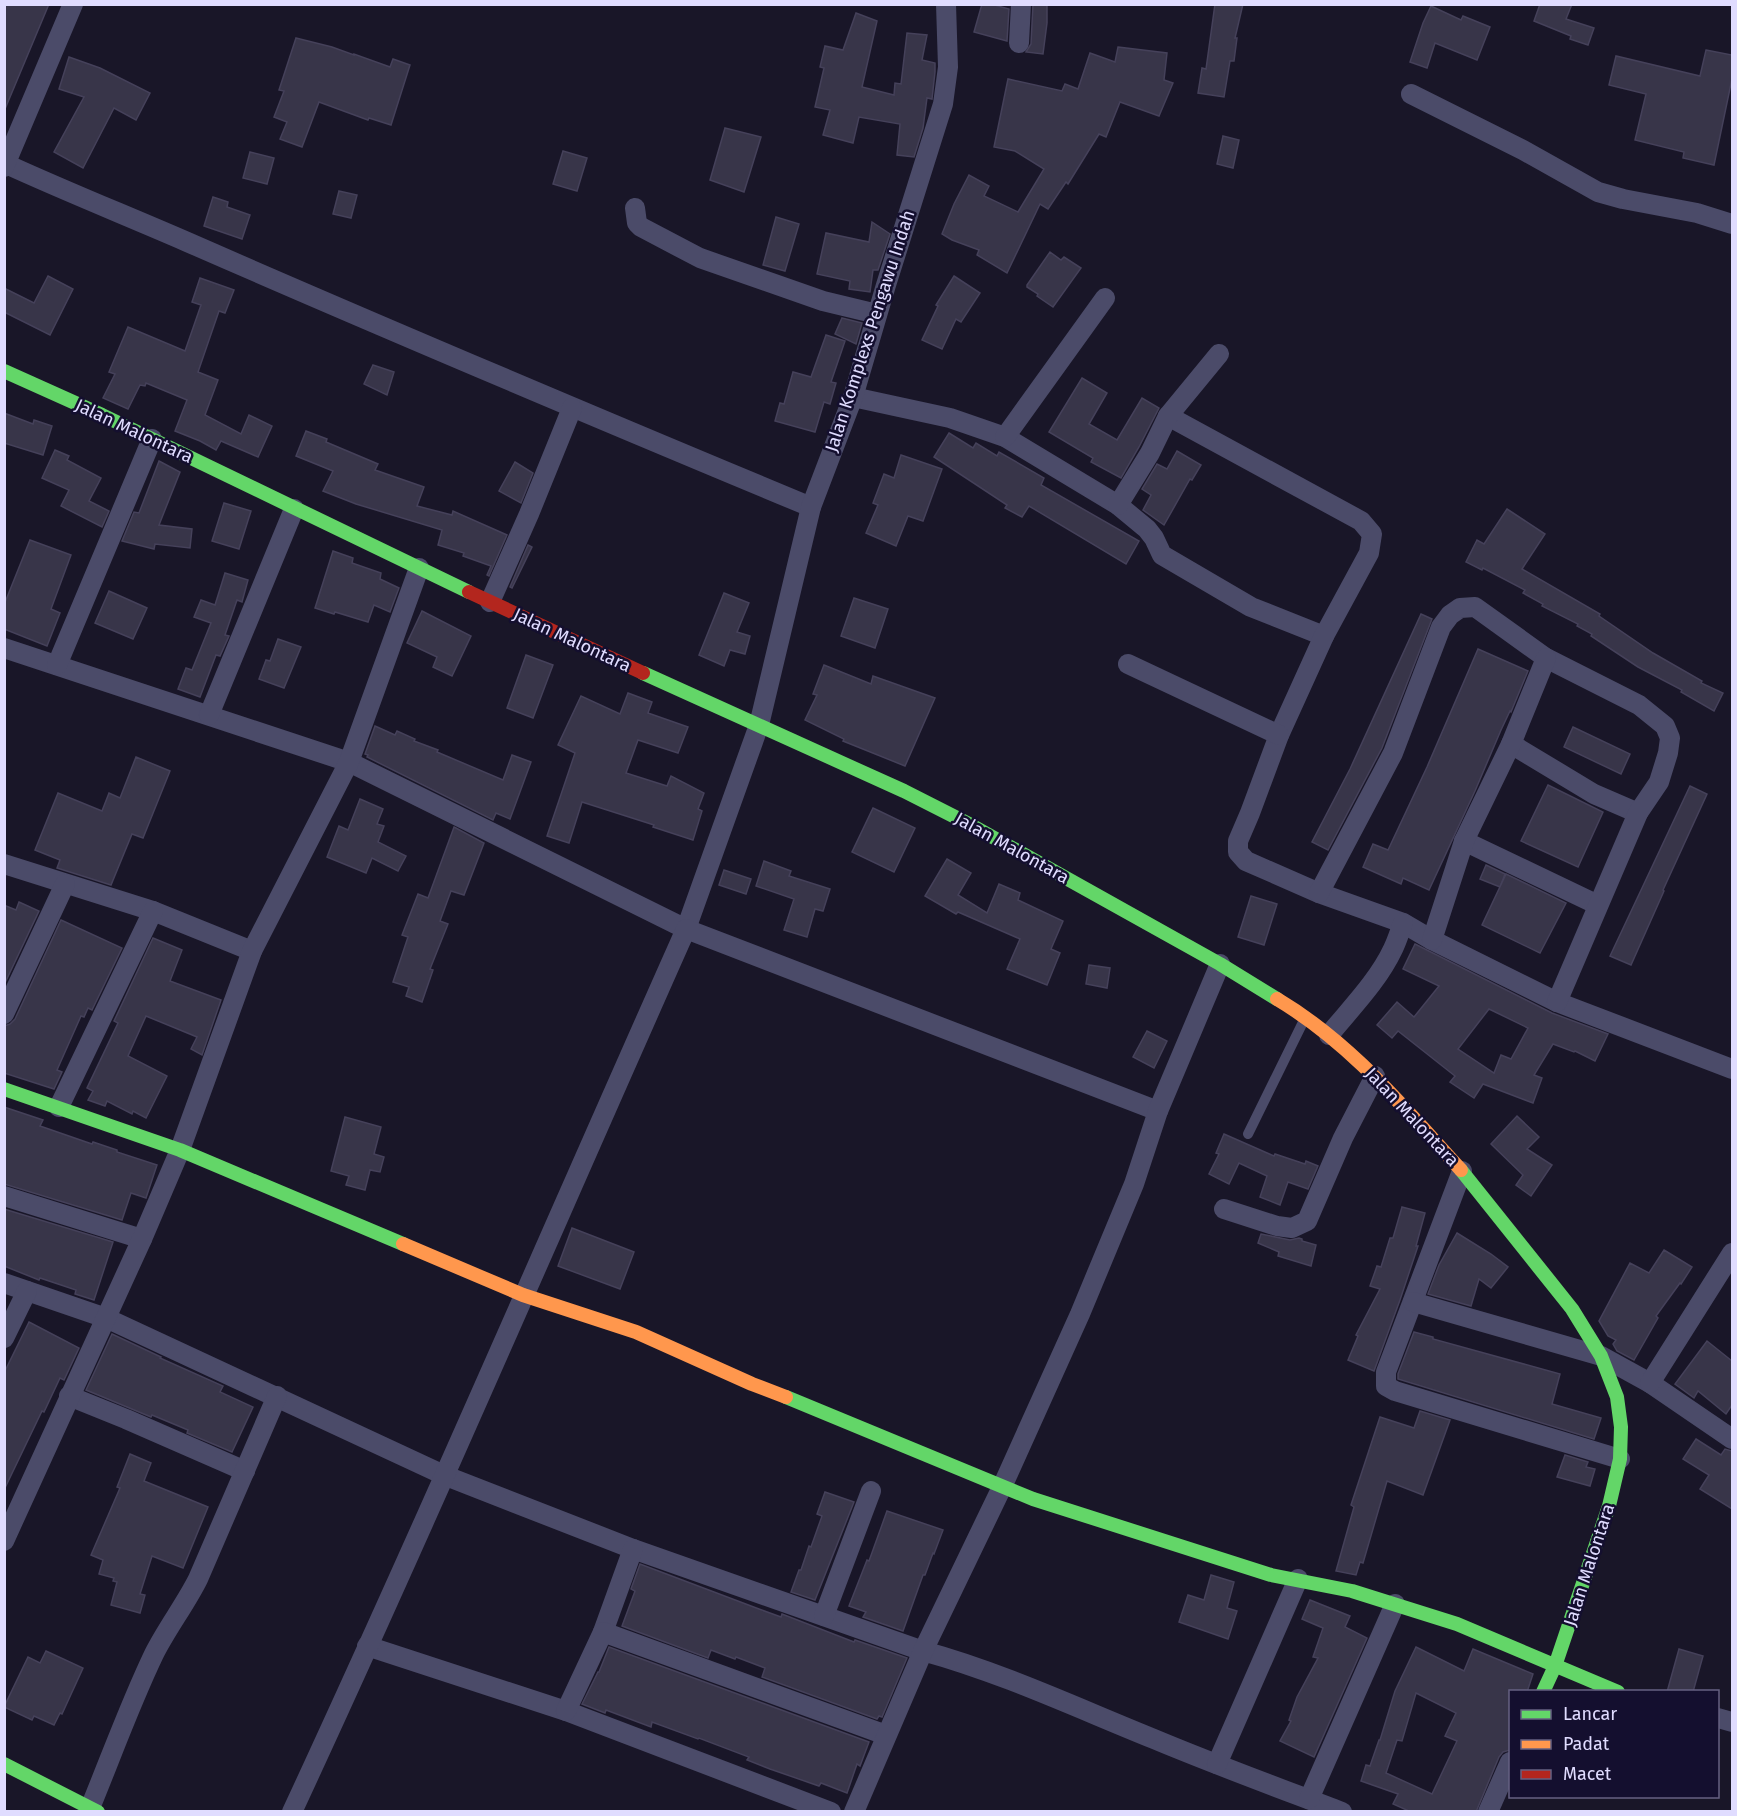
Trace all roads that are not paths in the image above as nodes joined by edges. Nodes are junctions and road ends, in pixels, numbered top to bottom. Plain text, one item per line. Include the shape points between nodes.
1 (73, 4) edge
2 (946, 4) edge
3 (1021, 4) edge
4 (1019, 43) dead end
5 (1411, 94) dead end
6 (5, 165) edge
7 (635, 208) dead end
8 (1732, 224) edge
9 (1105, 298) dead end
10 (877, 314) junction
11 (1219, 354) dead end
12 (4, 371) edge
13 (853, 397) junction
14 (572, 408) junction
15 (1168, 416) junction
16 (1005, 437) junction
17 (152, 439) junction
18 (1118, 505) junction
19 (811, 507) junction
20 (294, 509) junction
21 (419, 568) junction
22 (490, 602) junction
23 (1324, 636) junction
24 (4, 648) edge
25 (1546, 658) junction
26 (1128, 664) dead end
27 (57, 665) junction
28 (209, 715) junction
29 (759, 725) junction
30 (1279, 735) junction
31 (1511, 744) junction
32 (349, 762) junction
33 (1638, 813) junction
34 (1464, 841) junction
35 (4, 864) edge
36 (64, 884) junction
37 (1319, 892) junction
38 (1598, 905) junction
39 (153, 911) junction
40 (1403, 923) junction
41 (686, 929) junction
42 (1432, 940) junction
43 (252, 951) junction
44 (1220, 964) junction
45 (1557, 1002) junction
46 (4, 1014) edge
47 (1306, 1016) junction
48 (1329, 1035) junction
49 (1732, 1069) edge
50 (1374, 1076) junction
51 (4, 1089) edge
52 (59, 1107) junction
53 (1158, 1111) junction
54 (1248, 1134) dead end
55 (180, 1150) junction
56 (1462, 1171) junction
57 (4, 1196) edge
58 (1224, 1209) dead end
59 (142, 1239) junction
60 (1732, 1253) edge
61 (4, 1283) edge
62 (27, 1291) junction
63 (523, 1295) junction
64 (1413, 1302) junction
65 (106, 1318) junction
66 (4, 1338) edge
67 (1601, 1356) junction
68 (1650, 1383) junction
69 (69, 1396) junction
70 (277, 1396) junction
71 (1732, 1437) edge
72 (1620, 1459) junction
73 (244, 1471) junction
74 (446, 1476) junction
75 (1002, 1487) junction
76 (871, 1491) dead end
77 (4, 1541) edge
78 (633, 1549) junction
79 (1298, 1579) junction
80 (1395, 1604) junction
81 (824, 1616) junction
82 (603, 1632) junction
83 (368, 1646) junction
84 (923, 1651) junction
85 (1555, 1666) junction
86 (1544, 1690) edge
87 (1613, 1690) edge
88 (566, 1711) junction
89 (886, 1735) junction
90 (4, 1764) edge
91 (1217, 1764) junction
92 (1509, 1764) edge
93 (1309, 1799) junction
94 (94, 1810) edge
95 (292, 1812) edge
96 (831, 1812) edge
97 (854, 1812) edge
98 (1342, 1812) edge
99 (1488, 1812) edge

1 - 6 street
2 - 10 street, Jalan Komplexs Pengawu Indah via 948,67 943,104
3 - 4 street
5 - 8 street via 1598,192
6 - 14 street
7 - 10 street via 641,227 699,258 823,301
9 - 16 street
10 - 13 street, Jalan Komplexs Pengawu Indah
11 - 15 street
12 - 17 street, Jalan Malontara
13 - 16 street via 950,418
13 - 19 street, Jalan Komplexs Pengawu Indah
14 - 19 street
14 - 22 street
15 - 18 street
15 - 23 street via 1361,521 1372,534 1369,553
16 - 18 street
17 - 20 street, Jalan Malontara
17 - 27 street
18 - 23 street via 1147,529 1162,555 1251,607
19 - 29 street, Jalan Komplexs Pengawu Indah
20 - 21 street, Jalan Malontara
20 - 28 street
21 - 22 street, Jalan Malontara
21 - 32 street
22 - 29 street, Jalan Malontara
23 - 30 street
24 - 27 street
25 - 31 street
25 - 33 street via 1639,705 1665,726 1670,738 1666,764
25 - 37 street via 1475,607 1460,608 1450,615 1441,627 1393,753
26 - 30 street
27 - 28 street
28 - 32 street
29 - 41 street, Jalan Komplexs Pengawu Indah
29 - 44 street, Jalan Malontara via 971,825
30 - 37 street via 1238,842 1238,852 1246,861
31 - 33 street via 1594,794
31 - 34 street
32 - 41 street
32 - 43 street
33 - 38 street
34 - 38 street
34 - 42 street
35 - 36 street
36 - 39 street
36 - 46 street
37 - 40 street
38 - 45 street
39 - 43 street
39 - 52 street
40 - 42 street
40 - 48 street via 1369,987
41 - 53 street
41 - 63 street, Jalan Komplexs Pengawu Indah
42 - 45 street
43 - 55 street
44 - 47 street, Jalan Malontara
44 - 53 street
45 - 49 street
47 - 48 street, Jalan Malontara
47 - 54 lane
48 - 50 street, Jalan Malontara
50 - 56 street, Jalan Malontara
50 - 58 street via 1307,1221 1285,1227
51 - 52 street
52 - 55 street
53 - 75 street via 1130,1195
55 - 59 street
55 - 63 street
56 - 64 street
56 - 67 street, Jalan Malontara via 1572,1309
57 - 59 street
59 - 65 street
60 - 68 street
61 - 62 street
62 - 65 street
62 - 66 street
63 - 74 street, Jalan Komplexs Pengawu Indah
63 - 75 street via 636,1332
64 - 67 street
64 - 72 street via 1386,1372 1386,1386
65 - 69 street
65 - 70 street
67 - 68 street
67 - 72 street, Jalan Malontara via 1617,1396
68 - 71 street
69 - 73 street
69 - 77 street
70 - 73 street
70 - 74 street
72 - 85 street, Jalan Malontara via 1609,1506
73 - 94 street via 188,1601 144,1676
74 - 78 street
74 - 83 street, Jalan Komplexs Pengawu Indah
75 - 79 street via 1272,1575
75 - 84 street
76 - 81 street
78 - 81 street
78 - 82 street
79 - 80 street
79 - 91 street
80 - 85 street via 1457,1624
80 - 93 street
81 - 84 street
82 - 88 street
82 - 89 street
83 - 88 street
83 - 95 street, Jalan Komplexs Pengawu Indah
84 - 89 street
84 - 91 street via 1032,1687
85 - 86 street, Jalan Malontara
85 - 87 street
88 - 96 street
89 - 97 street
90 - 94 street
91 - 93 street
92 - 99 street
93 - 98 street

